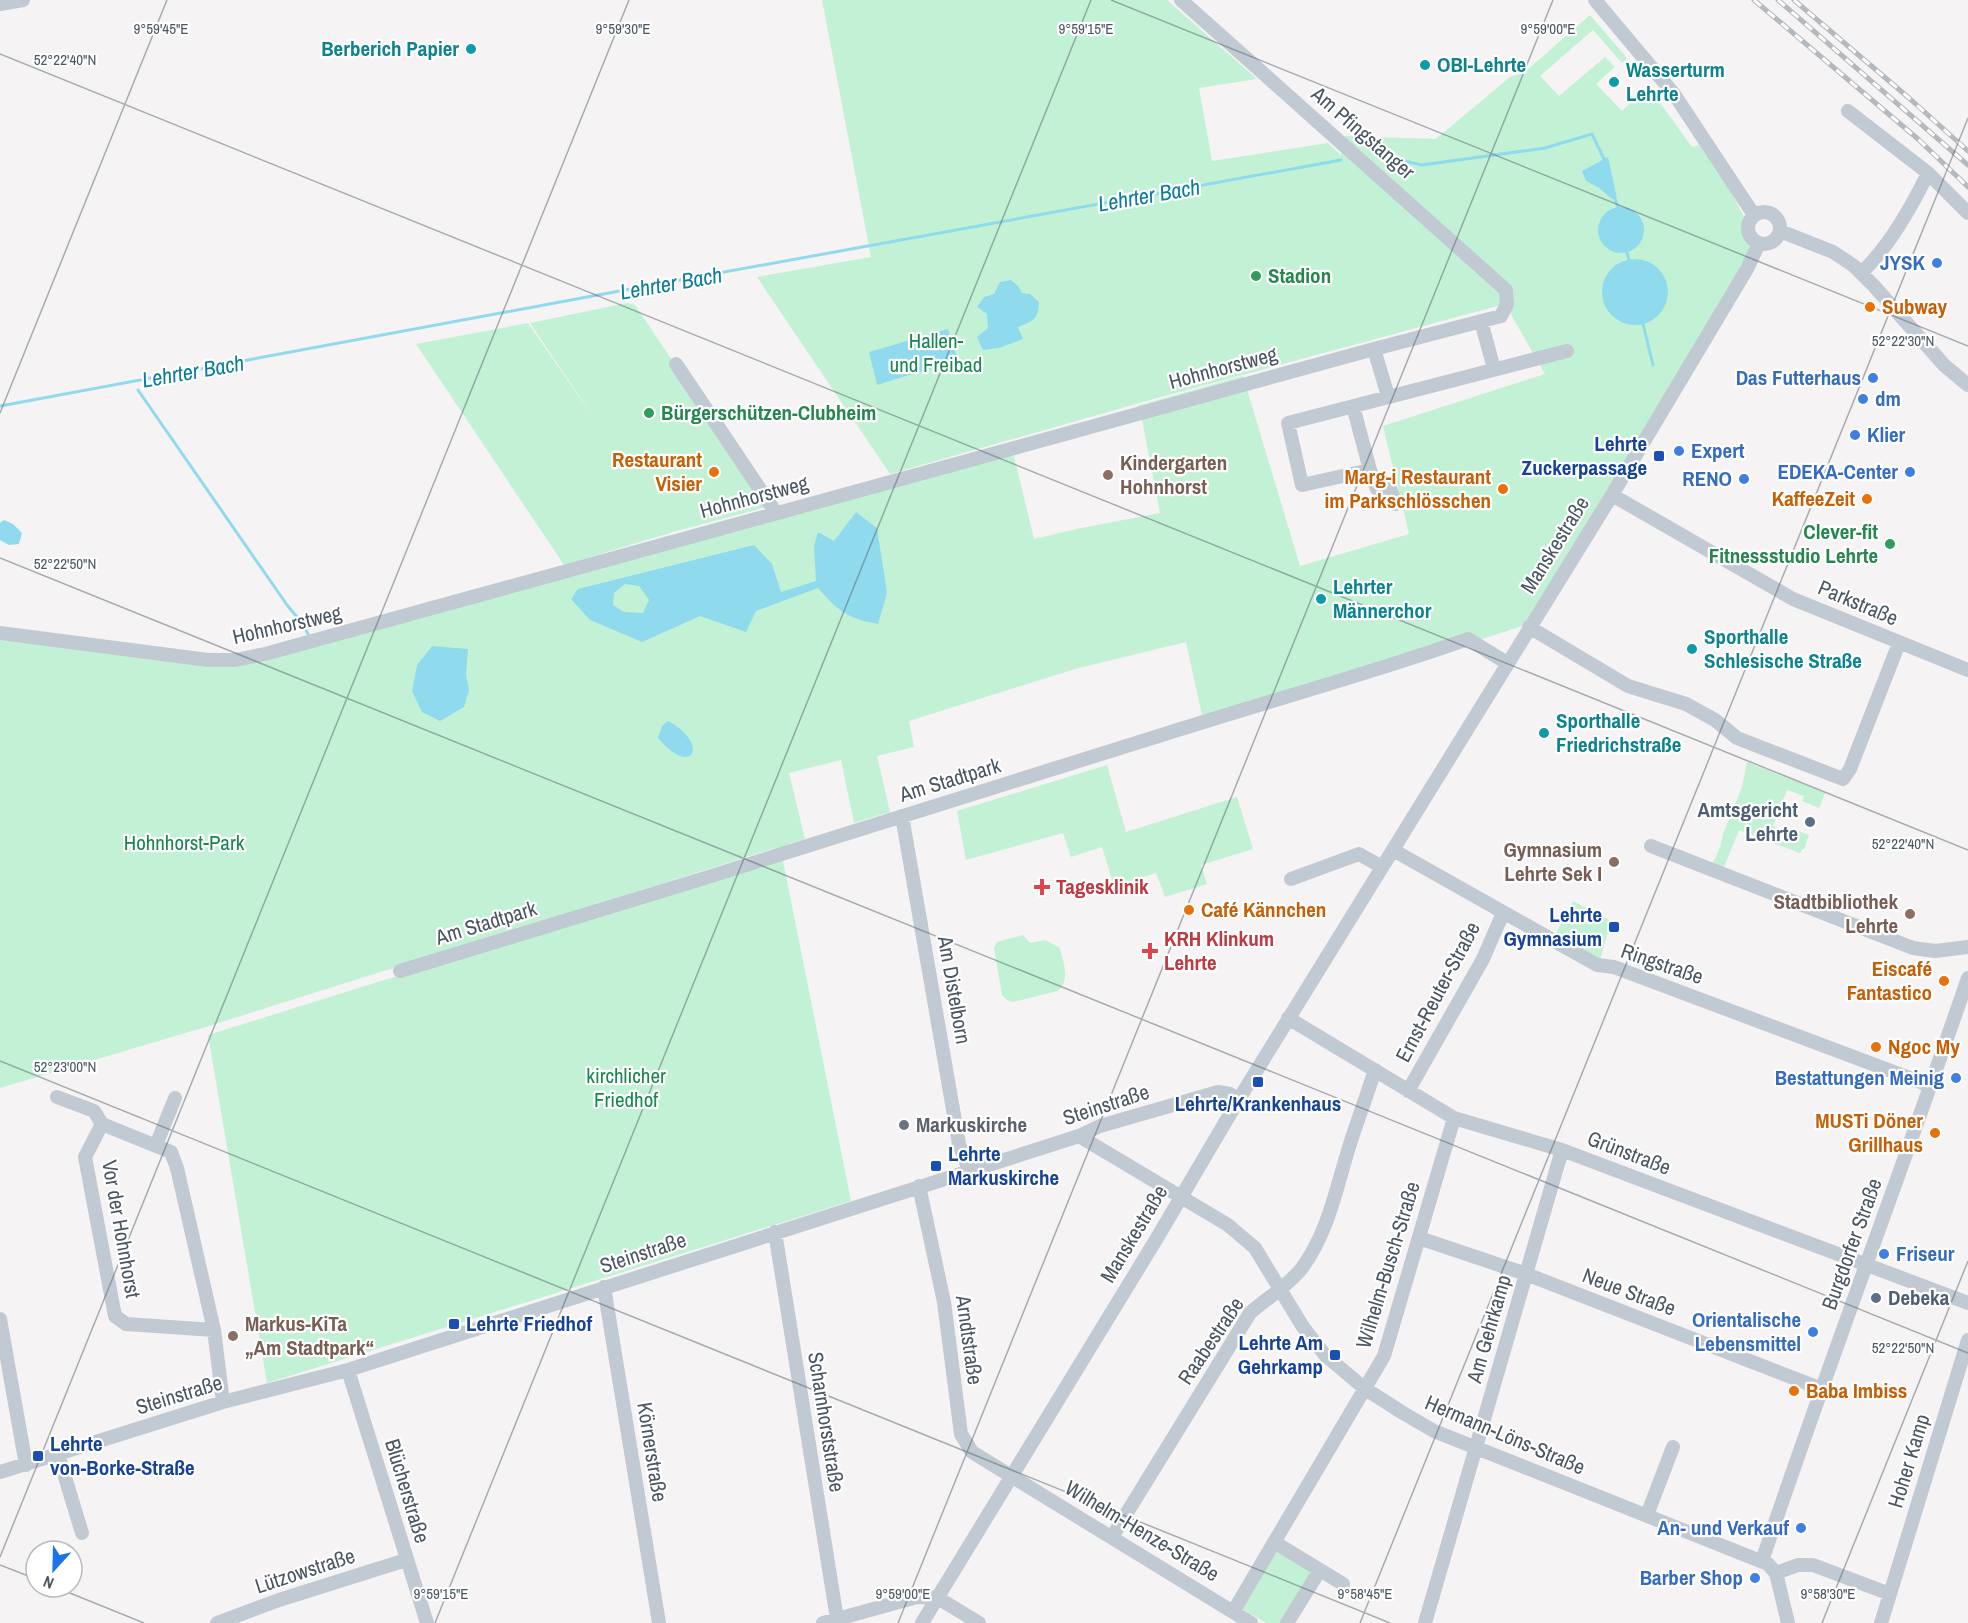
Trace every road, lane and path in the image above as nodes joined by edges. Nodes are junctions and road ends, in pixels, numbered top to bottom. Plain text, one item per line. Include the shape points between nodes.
1 (23, 0) edge
2 (1181, 0) edge
3 (1595, 0) edge
4 (0, 4) edge
5 (1848, 111) dead end
6 (1928, 173) junction
7 (1968, 213) edge
8 (1754, 215) junction
9 (1780, 231) junction
10 (1759, 243) junction
11 (1862, 273) junction
12 (1507, 304) joint
13 (1481, 321) junction
14 (1567, 351) dead end
15 (1375, 353) junction
16 (676, 364) dead end
17 (1494, 369) junction
18 (1968, 385) edge
19 (1388, 396) junction
20 (1353, 406) junction
21 (1370, 470) junction
22 (1611, 495) junction
23 (1396, 504) dead end
24 (776, 513) junction
25 (1529, 627) junction
26 (0, 633) edge
27 (1899, 643) junction
28 (1508, 663) junction
29 (1968, 670) edge
30 (902, 816) junction
31 (1651, 846) dead end
32 (1393, 850) junction
33 (1382, 867) junction
34 (1291, 879) dead end
35 (1503, 912) junction
36 (1968, 947) edge
37 (400, 971) dead end
38 (1968, 978) edge
39 (1288, 1018) junction
40 (1375, 1070) junction
41 (1931, 1086) junction
42 (1408, 1091) junction
43 (57, 1097) dead end
44 (175, 1098) dead end
45 (1239, 1099) junction
46 (1454, 1118) junction
47 (102, 1124) junction
48 (1080, 1136) junction
49 (156, 1145) junction
50 (1562, 1150) junction
51 (969, 1170) junction
52 (919, 1186) junction
53 (1181, 1196) junction
54 (774, 1232) junction
55 (1419, 1238) junction
56 (1866, 1264) junction
57 (1526, 1274) junction
58 (604, 1287) junction
59 (1281, 1290) junction
60 (1968, 1303) edge
61 (0, 1319) edge
62 (214, 1330) junction
63 (1968, 1340) edge
64 (348, 1370) junction
65 (1364, 1388) junction
66 (1822, 1389) junction
67 (223, 1402) junction
68 (1476, 1448) junction
69 (1673, 1448) dead end
70 (58, 1454) junction
71 (26, 1465) junction
72 (0, 1472) edge
73 (1011, 1477) junction
74 (1647, 1515) junction
75 (82, 1533) dead end
76 (1112, 1537) junction
77 (1274, 1542) junction
78 (406, 1560) junction
79 (1762, 1561) junction
80 (1320, 1570) junction
81 (1776, 1573) junction
82 (1344, 1584) dead end
83 (1890, 1594) junction
84 (938, 1598) junction
85 (1233, 1612) junction
86 (830, 1621) edge
87 (217, 1623) edge
88 (427, 1623) edge
89 (659, 1623) edge
90 (922, 1623) edge
91 (979, 1623) edge
92 (1251, 1623) edge
93 (1287, 1623) edge
94 (1425, 1623) edge
95 (1788, 1623) edge
96 (1881, 1623) edge

1 - 4 street
2 - 12 street, Am Pfingstanger via 1506,290
3 - 8 street via 1674,94
5 - 6 street
6 - 7 street
6 - 11 street via 1886,245
8 - 9 street via 1772,214 1779,221
8 - 10 street via 1749,232
9 - 10 street via 1773,241
9 - 11 street via 1833,252
10 - 22 street, Manskestraße
11 - 18 street via 1944,365
12 - 13 street, Hohnhorstweg via 1501,316
13 - 15 street, Hohnhorstweg
13 - 17 street
14 - 17 street
15 - 19 street
15 - 24 street, Hohnhorstweg
16 - 24 street
17 - 19 street
19 - 20 street
20 - 21 street
20 - 21 street via 1287,423 1302,485
21 - 23 street via 1377,489 1389,486
22 - 25 street, Manskestraße
22 - 27 street, Parkstraße via 1793,598
24 - 26 street, Hohnhorstweg via 321,640 235,660 208,660
25 - 27 street via 1628,686 1686,704 1737,738 1843,779
25 - 28 street, Manskestraße
27 - 29 street, Parkstraße
28 - 30 street, Am Stadtpark via 1468,639
28 - 32 street, Manskestraße
30 - 37 street, Am Stadtpark
30 - 51 street, Am Distelborn via 959,1144
31 - 36 street via 1913,948 1935,951
32 - 33 street, Manskestraße
32 - 35 street, Ringstraße
33 - 34 street via 1359,854
33 - 39 street, Manskestraße
35 - 41 street, Ringstraße via 1597,965
35 - 42 street, Ernst-Reuter-Straße via 1483,959
38 - 41 street, Burgdorfer Straße
39 - 40 street, Grünstraße
39 - 45 street, Manskestraße
40 - 42 street, Grünstraße
40 - 59 street, Raabestraße via 1325,1228 1300,1270
41 - 56 street, Burgdorfer Straße
42 - 46 street, Grünstraße
43 - 47 street, Vor der Hohnhorst via 94,1111
44 - 49 street
45 - 48 street, Steinstraße via 1218,1092 1100,1126
45 - 53 street, Manskestraße
46 - 50 street, Grünstraße
46 - 55 street, Wilhelm-Busch-Straße
47 - 49 street, Vor der Hohnhorst
47 - 62 street, Vor der Hohnhorst via 85,1157 115,1316 126,1324
48 - 51 street, Steinstraße
48 - 53 street, Hermann-Löns-Straße
49 - 62 street, Vor der Hohnhorst via 171,1152 177,1168
50 - 56 street, Grünstraße
50 - 57 street, Am Gehrkamp
51 - 52 street, Steinstraße
52 - 54 street, Steinstraße
52 - 73 street, Arndtstraße via 944,1302 961,1434 972,1452
53 - 59 street, Hermann-Löns-Straße via 1228,1225 1255,1248
53 - 73 street, Manskestraße
54 - 58 street, Steinstraße
54 - 86 street, Scharnhorststraße
55 - 57 street, Neue Straße
55 - 65 street, Wilhelm-Busch-Straße via 1384,1356
56 - 60 street, Grünstraße
56 - 66 street, Burgdorfer Straße
57 - 66 street, Neue Straße
57 - 68 street, Am Gehrkamp
58 - 64 street, Steinstraße
58 - 89 street, Körnerstraße
59 - 65 street, Hermann-Löns-Straße via 1302,1327 1325,1355
59 - 76 street, Raabestraße via 1250,1313
61 - 71 street
62 - 67 street, Vor der Hohnhorst
63 - 83 street, Hoher Kamp
64 - 67 street, Steinstraße
64 - 78 street, Blücherstraße
65 - 68 street, Hermann-Löns-Straße via 1434,1431
65 - 77 street, Wilhelm-Busch-Straße
66 - 79 street, Burgdorfer Straße
67 - 70 street, Steinstraße
68 - 74 street, Hermann-Löns-Straße
68 - 94 street, Am Gehrkamp
69 - 74 street
70 - 71 street, Steinstraße
70 - 75 street
71 - 72 street, Steinstraße
73 - 76 street, Wilhelm-Henze-Straße
73 - 84 street, Manskestraße
74 - 79 street, Hermann-Löns-Straße
76 - 85 street, Wilhelm-Henze-Straße
77 - 80 street
77 - 85 street, Wilhelm-Busch-Straße
78 - 87 street, Lützowstraße
78 - 88 street, Blücherstraße
79 - 81 street
80 - 82 street
80 - 93 street
81 - 83 street via 1798,1565 1813,1565
81 - 95 street
83 - 96 street, Hoher Kamp
84 - 86 street via 917,1597
84 - 90 street, Manskestraße
84 - 91 street
85 - 92 street, Wilhelm-Henze-Straße

